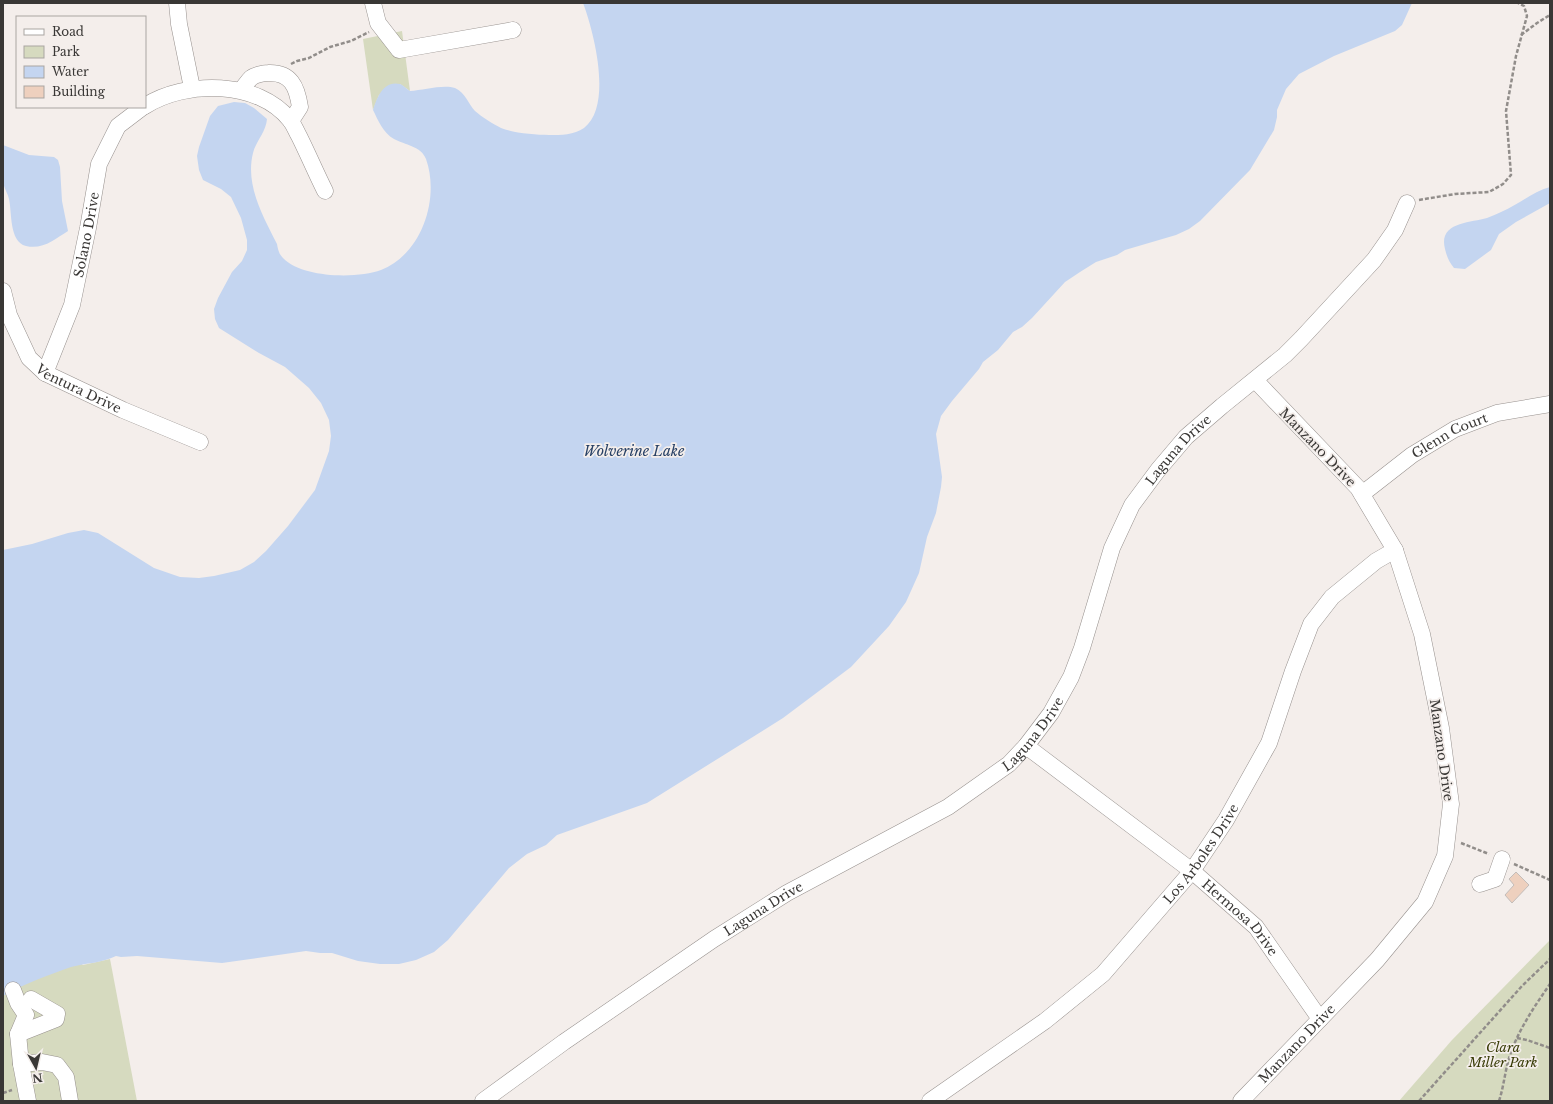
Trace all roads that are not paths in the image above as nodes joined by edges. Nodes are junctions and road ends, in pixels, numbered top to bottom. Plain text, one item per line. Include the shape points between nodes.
1 (177, 3) edge
2 (374, 3) edge
3 (513, 30) dead end
4 (192, 88) junction
5 (241, 90) junction
6 (146, 105) edge
7 (141, 108) edge
8 (291, 121) junction
9 (325, 191) dead end
10 (1407, 203) road end
11 (3, 290) edge
12 (45, 373) junction
13 (1255, 380) junction
14 (1550, 404) edge
15 (200, 442) dead end
16 (1362, 494) junction
17 (1395, 550) junction
18 (1026, 746) junction
19 (1502, 859) dead end
20 (1192, 871) junction
21 (1480, 884) dead end
22 (1320, 1019) junction
23 (18, 1034) junction
24 (21, 1064) junction
25 (502, 1096) edge
26 (28, 1101) edge
27 (70, 1101) edge
28 (483, 1101) edge
29 (930, 1101) edge
30 (1241, 1101) edge

1 - 4 street
2 - 3 street via 378,23 399,50
4 - 5 street, Solano Drive
4 - 6 street, Solano Drive
5 - 8 street, Solano Drive via 259,96 277,107
5 - 8 street via 251,78 263,74 276,73 286,76 298,92 300,107
7 - 12 street, Solano Drive via 118,126 99,164 72,304
8 - 9 street, Solano Drive
10 - 13 street, Laguna Drive via 1394,230 1374,260 1301,339
11 - 12 street, Ventura Drive via 9,315 29,358
12 - 15 street, Ventura Drive via 123,410
13 - 16 street, Manzano Drive
13 - 18 street, Laguna Drive via 1186,437 1132,505 1112,548 1071,677 1051,712
14 - 16 street, Glenn Court via 1497,414 1455,429 1412,455
16 - 17 street, Manzano Drive
17 - 20 street, Los Arboles Drive via 1376,561 1332,597 1312,624 1269,743 1226,820
17 - 22 street, Manzano Drive via 1422,634 1440,728 1451,804 1445,856 1425,902 1377,960
18 - 20 street, Hermosa Drive
18 - 25 street, Laguna Drive via 1009,764 948,807 787,892 714,939 564,1042
19 - 21 street via 1501,884
20 - 22 street, Hermosa Drive via 1256,926
20 - 29 street, Los Arboles Drive via 1103,974 1045,1021
22 - 30 street, Manzano Drive
23 - 23 street via 26,1015 18,1003 23,991 57,1014 56,1019
23 - 24 street
24 - 26 street
24 - 27 street via 42,1062 58,1065 66,1077
25 - 28 street, Laguna Drive

